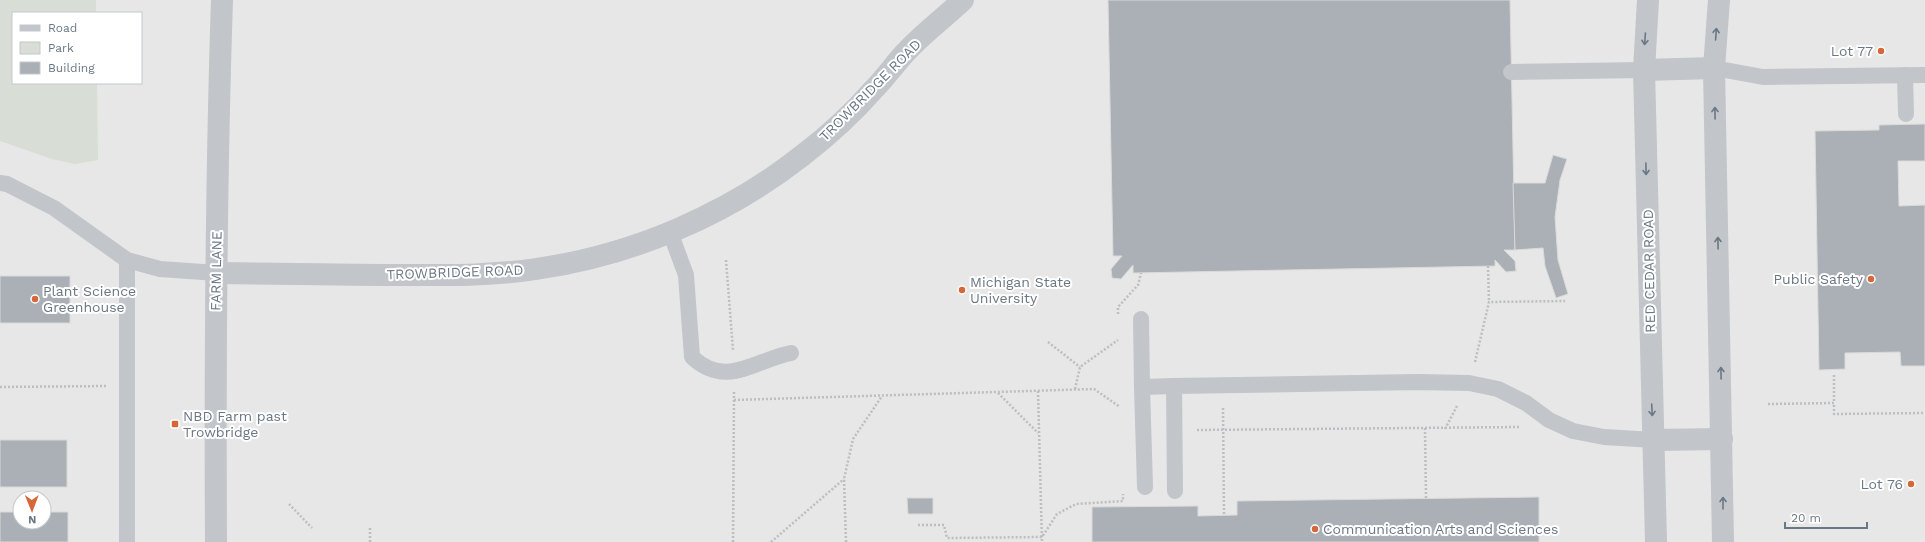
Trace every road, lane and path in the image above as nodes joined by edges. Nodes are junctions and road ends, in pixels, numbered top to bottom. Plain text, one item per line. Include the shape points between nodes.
1 (222, 0) edge
2 (963, 0) edge
3 (1648, 0) edge
4 (1719, 0) edge
5 (1714, 68) junction
6 (1644, 70) junction
7 (1511, 72) dead end
8 (1905, 75) junction
9 (1925, 75) edge
10 (1906, 114) dead end
11 (0, 184) edge
12 (670, 232) junction
13 (127, 260) junction
14 (726, 260) dead end
15 (1488, 266) dead end
16 (217, 273) junction
17 (1141, 273) dead end
18 (1564, 300) dead end
19 (1489, 302) junction
20 (1141, 319) dead end
21 (1118, 320) dead end
22 (1119, 333) dead end
23 (1119, 340) junction
24 (1048, 342) dead end
25 (1119, 348) dead end
26 (791, 353) dead end
27 (1080, 367) junction
28 (734, 371) junction
29 (1834, 375) dead end
30 (1469, 383) junction
31 (1222, 385) junction
32 (0, 386) edge
33 (126, 386) junction
34 (1174, 386) junction
35 (1142, 387) junction
36 (1075, 389) junction
37 (1038, 391) junction
38 (997, 392) junction
39 (882, 396) junction
40 (734, 400) junction
41 (1121, 400) dead end
42 (1834, 403) junction
43 (1768, 404) dead end
44 (1925, 413) edge
45 (1174, 423) junction
46 (1524, 427) dead end
47 (1425, 428) junction
48 (1445, 429) junction
49 (1224, 430) junction
50 (1039, 433) junction
51 (1722, 439) junction
52 (1654, 440) junction
53 (844, 479) junction
54 (1145, 487) dead end
55 (1175, 491) dead end
56 (1123, 493) dead end
57 (1426, 498) dead end
58 (289, 504) dead end
59 (1224, 516) dead end
60 (918, 525) dead end
61 (370, 527) dead end
62 (312, 528) dead end
63 (1042, 537) junction
64 (127, 542) edge
65 (216, 542) edge
66 (370, 542) edge
67 (733, 542) edge
68 (771, 542) edge
69 (846, 542) edge
70 (1042, 542) edge
71 (1656, 542) edge
72 (1723, 542) edge

1 - 16 street, FARM LANE via 217,158
2 - 12 street, TROWBRIDGE ROAD via 905,53 874,90 840,124 803,155 734,202
3 -> 6 street, RED CEDAR ROAD
5 -> 4 street
5 - 6 street
5 - 8 lane via 1763,77
51 -> 5 street
6 - 7 lane
6 -> 52 street, RED CEDAR ROAD
8 - 9 lane
8 - 10 lane
11 - 13 lane via 7,184 54,208
12 - 16 street, TROWBRIDGE ROAD via 627,248 582,260 490,274
12 - 28 lane via 686,275 692,358 710,370
13 - 16 lane via 160,269
13 - 33 lane
14 - 28 path
15 - 19 path
16 - 65 street, FARM LANE
17 - 21 path via 1138,285 1118,307
18 - 19 path
19 - 30 path
20 - 35 lane
22 - 23 path
23 - 25 path
23 - 27 path
24 - 27 path
26 - 28 lane via 774,356 749,368
27 - 36 path
28 - 40 path
29 - 42 path
30 - 31 lane
30 - 48 path
30 - 52 lane via 1498,389 1526,403 1549,420 1574,430 1604,437
31 - 34 lane
31 - 49 path
32 - 33 path
33 - 64 lane
34 - 35 lane
34 - 45 lane
35 - 54 lane
36 - 37 path
36 - 41 path via 1094,389 1121,408
37 - 38 path
37 - 50 path
38 - 39 path
38 - 50 path
39 - 40 path
39 - 53 path via 854,440
40 - 67 path
42 - 43 path
42 - 44 path via 1834,414
45 - 49 path via 1199,431
45 - 55 lane
46 - 48 path
47 - 48 path
47 - 49 path
47 - 57 path
49 - 59 path
50 - 63 path
51 - 52 street
72 -> 51 street
52 - 71 street, RED CEDAR ROAD
53 - 68 path
53 - 69 path
56 - 63 path via 1123,501 1076,504 1057,514
58 - 62 path
60 - 63 path via 944,525 948,538
61 - 66 path
63 - 70 path

